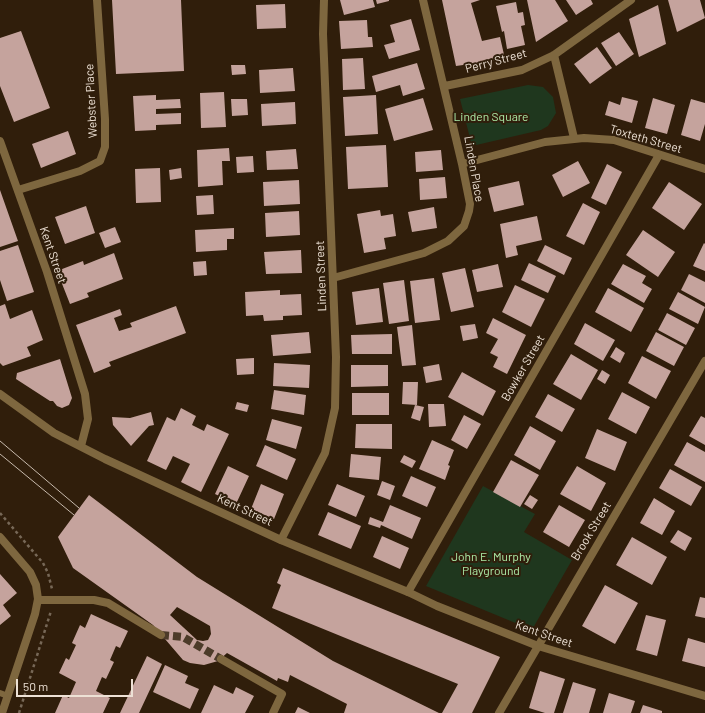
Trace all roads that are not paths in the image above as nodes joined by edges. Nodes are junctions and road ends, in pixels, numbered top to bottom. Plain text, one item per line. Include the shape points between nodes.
1 (97, 0) edge
2 (324, 0) edge
3 (423, 0) edge
4 (631, 0) edge
5 (554, 55) junction
6 (445, 86) junction
7 (574, 138) junction
8 (0, 141) edge
9 (659, 155) junction
10 (462, 164) junction
11 (705, 169) edge
12 (18, 190) junction
13 (333, 278) junction
14 (705, 361) edge
15 (0, 394) edge
16 (80, 446) junction
17 (0, 537) edge
18 (282, 540) junction
19 (408, 592) junction
20 (38, 600) junction
21 (161, 635) tunnel mouth
22 (538, 646) junction
23 (221, 659) tunnel mouth
24 (0, 692) edge
25 (8, 696) junction
26 (705, 696) edge
27 (2, 711) edge
28 (273, 713) edge
29 (499, 713) edge

1 - 12 street, Webster Place via 105,120 105,147 100,160 80,171
2 - 13 street, Linden Street via 323,34
3 - 6 street, Linden Place
4 - 5 street, Perry Street
5 - 6 street, Perry Street via 522,70
5 - 7 street
6 - 10 street, Linden Place
7 - 9 street, Toxteth Street via 614,140
7 - 10 street, Toxteth Street via 545,142
8 - 12 street, Kent Street
9 - 11 street, Toxteth Street
9 - 19 street, Bowker Street
10 - 13 street, Linden Place via 470,204 469,211 464,226 448,241 424,254
12 - 16 street, Kent Street via 85,394 88,419
13 - 18 street, Linden Street via 335,394 332,430 325,453
14 - 22 street, Brook Street
15 - 16 street via 40,424
16 - 18 street, Kent Street
17 - 20 street via 30,572
18 - 19 street, Kent Street
19 - 22 street, Kent Street
20 - 21 street via 94,600 108,603
20 - 25 street
22 - 26 street, Kent Street
22 - 29 street, Brook Street
23 - 28 street via 282,694
24 - 25 lane
25 - 27 street

